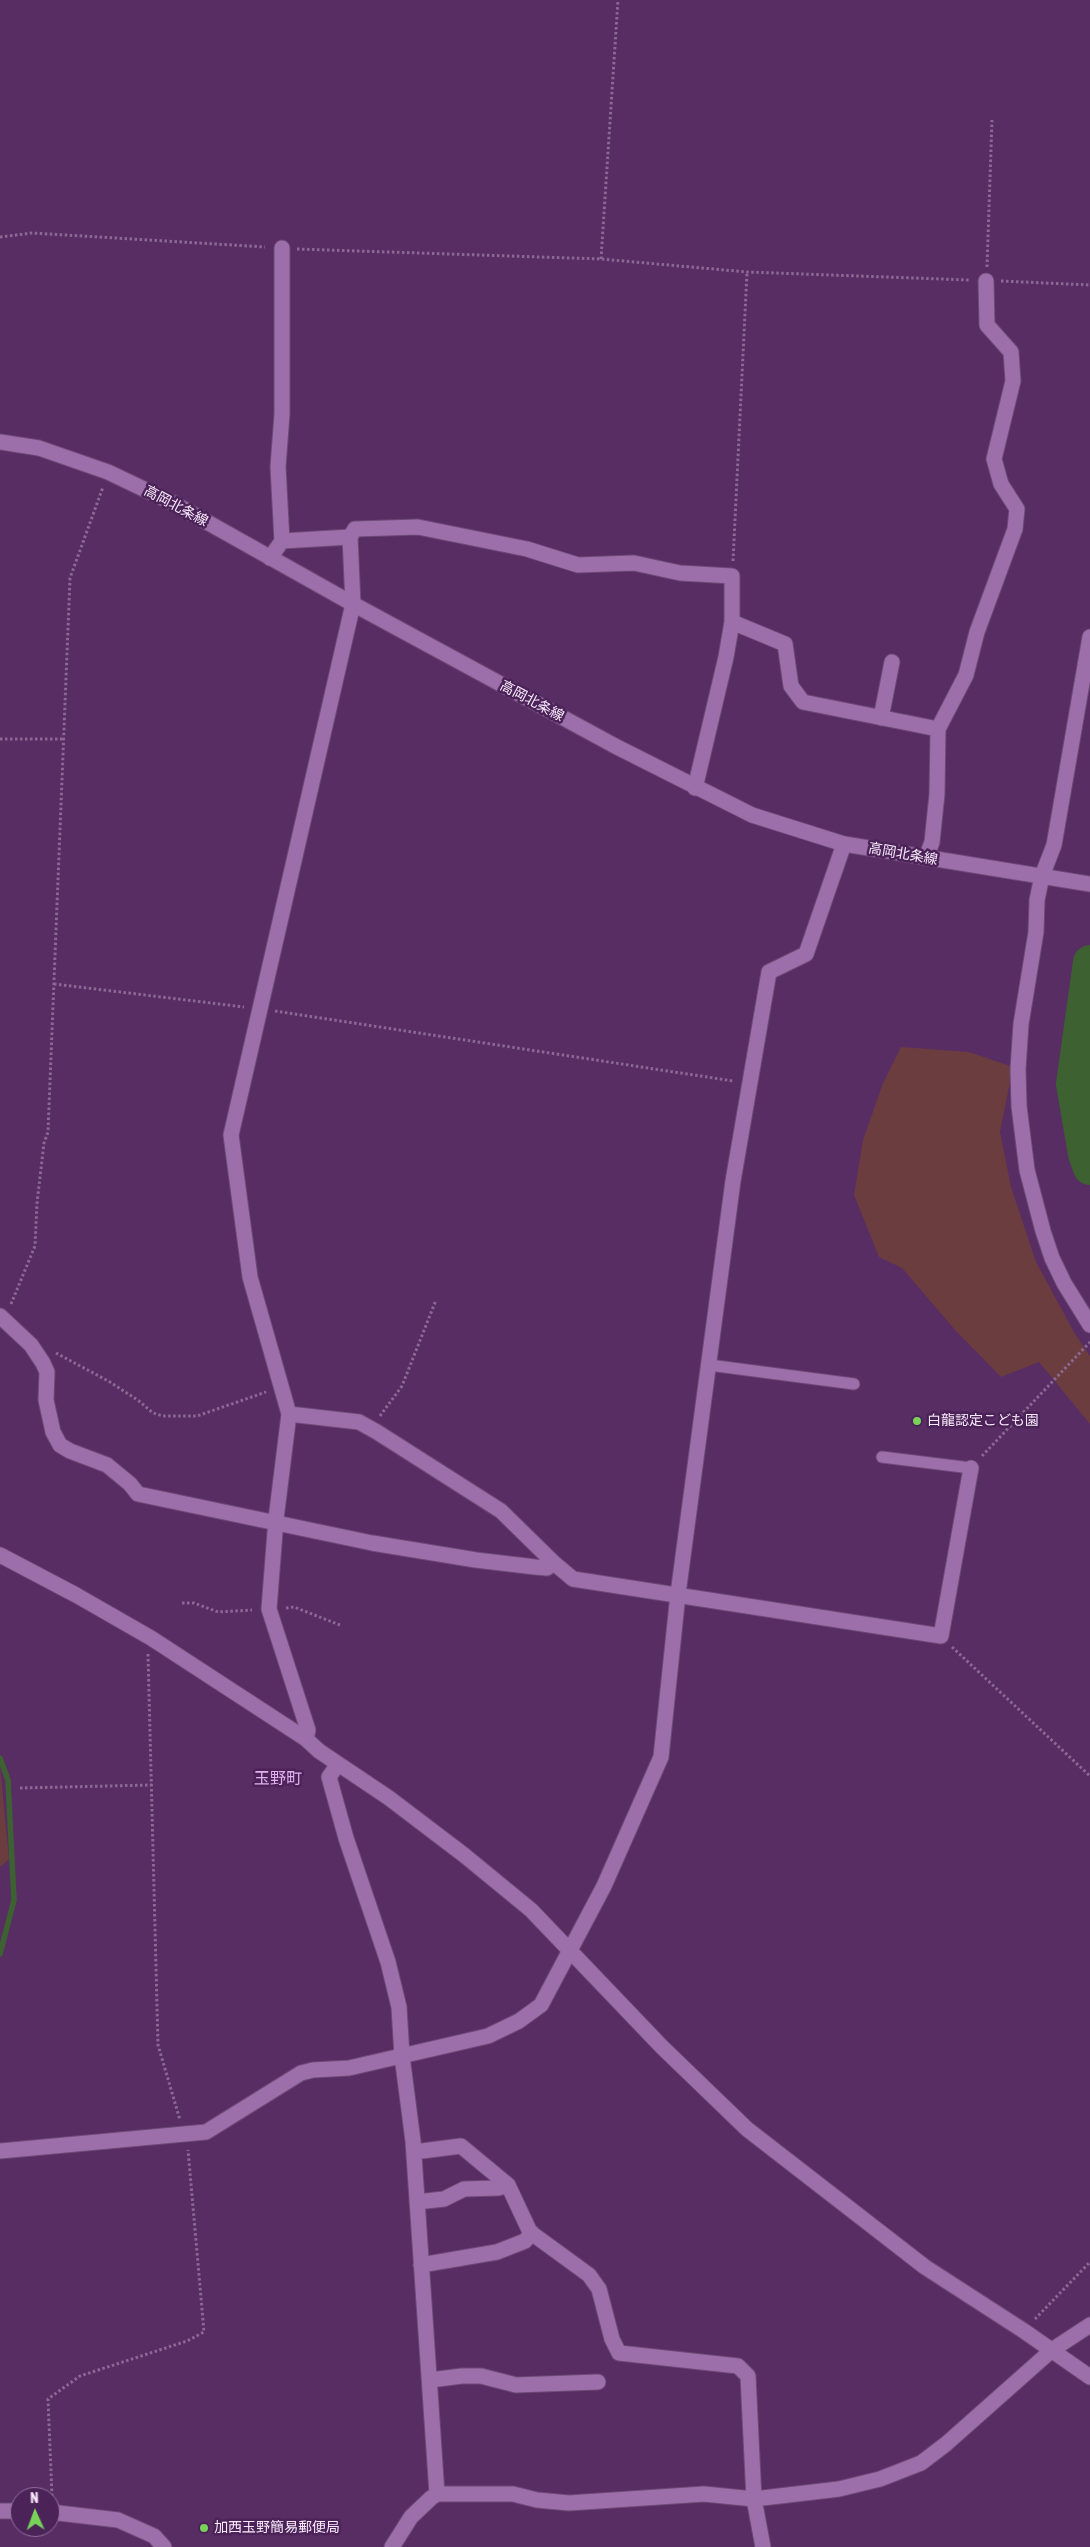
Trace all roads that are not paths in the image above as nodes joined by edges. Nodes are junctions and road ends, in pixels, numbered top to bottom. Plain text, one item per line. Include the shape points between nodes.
1 (282, 248) road end
2 (986, 281) road end
3 (0, 442) edge
4 (350, 536) junction
5 (282, 541) junction
6 (270, 558) junction
7 (353, 604) junction
8 (732, 622) junction
9 (1090, 636) edge
10 (892, 662) dead end
11 (881, 718) junction
12 (938, 729) junction
13 (695, 788) junction
14 (844, 844) junction
15 (926, 858) junction
16 (1048, 877) junction
17 (1090, 884) edge
18 (1, 1317) edge
19 (1090, 1325) edge
20 (709, 1365) junction
21 (854, 1384) dead end
22 (288, 1414) junction
23 (882, 1457) dead end
24 (971, 1468) joint
25 (276, 1524) junction
26 (0, 1555) edge
27 (554, 1563) junction
28 (678, 1594) junction
29 (306, 1739) junction
30 (338, 1764) junction
31 (569, 1949) junction
32 (402, 2056) junction
33 (0, 2151) edge
34 (414, 2152) junction
35 (508, 2184) junction
36 (417, 2202) junction
37 (532, 2233) junction
38 (421, 2265) junction
39 (1090, 2325) edge
40 (1052, 2350) junction
41 (1090, 2377) edge
42 (430, 2380) junction
43 (598, 2382) dead end
44 (437, 2494) junction
45 (754, 2500) junction
46 (60, 2513) edge
47 (164, 2547) edge
48 (392, 2547) edge
49 (763, 2547) edge

1 - 5 street via 282,414 278,467
2 - 12 street via 987,325 1011,352 1013,381 994,458 1002,484 1017,509 1016,523 977,632 966,675
3 - 6 street, 高岡北条線 via 39,448 108,472 173,503
4 - 5 street
4 - 7 street
4 - 8 street via 355,530 418,527 527,549 578,565 634,563 680,573 732,576
5 - 6 street
6 - 7 street, 高岡北条線
7 - 13 street, 高岡北条線
7 - 22 street via 232,1135 250,1277
8 - 11 street via 785,644 791,686 803,702
8 - 13 street
9 - 16 street
10 - 11 street
11 - 12 street
12 - 15 street via 937,794 932,842
13 - 14 street, 高岡北条線 via 752,815
14 - 15 street, 高岡北条線
14 - 20 street via 806,954 769,972 733,1181
15 - 16 street, 高岡北条線
16 - 17 street, 高岡北条線
16 - 19 street via 1037,900 1036,932 1021,1024 1019,1106 1027,1170 1052,1258
18 - 25 street via 29,1343 47,1372 46,1400 53,1432 60,1445 107,1465 138,1494
20 - 21 lane
20 - 28 street
22 - 25 street
22 - 27 street via 359,1422 371,1428 501,1511
23 - 24 lane
24 - 28 street via 941,1636
25 - 27 street via 476,1560 547,1568
25 - 29 street via 269,1609 308,1730
26 - 29 street via 151,1638
27 - 28 street via 574,1579
28 - 31 street via 661,1757 604,1886
29 - 30 street
30 - 31 street via 464,1855 531,1910
30 - 32 street via 329,1777 396,1991 400,2007
31 - 32 street via 540,2005 519,2021 488,2036
31 - 40 street via 662,2047 747,2129 925,2267
32 - 33 street via 349,2068 302,2073 206,2132
32 - 34 street
34 - 35 street via 461,2146
34 - 36 street
35 - 36 street via 498,2188 464,2189 444,2199
35 - 37 street
36 - 38 street
37 - 38 street via 525,2241 497,2252
37 - 45 street via 590,2275 599,2289 612,2339 619,2353 738,2366 748,2376
38 - 42 street
39 - 40 street
40 - 41 street
40 - 45 street via 921,2463 880,2479 839,2489
42 - 43 street via 481,2376 516,2385
42 - 44 street
44 - 45 street via 513,2494 569,2503 704,2494
44 - 48 street via 411,2517
45 - 49 street
46 - 47 street via 118,2520 154,2536

